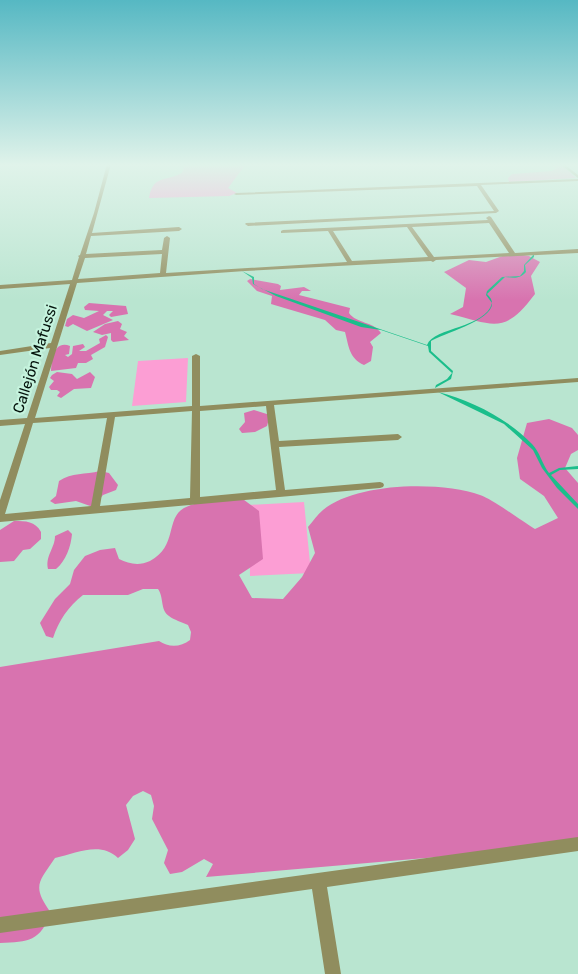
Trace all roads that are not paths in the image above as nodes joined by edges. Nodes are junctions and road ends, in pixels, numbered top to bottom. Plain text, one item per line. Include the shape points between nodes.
1 (96, 209) edge
2 (496, 209) edge
3 (485, 213) junction
4 (491, 221) junction
5 (248, 224) dead end
6 (409, 226) junction
7 (179, 229) dead end
8 (330, 230) junction
9 (283, 232) dead end
10 (89, 235) junction
11 (167, 238) dead end
12 (578, 251) edge
13 (165, 252) junction
14 (512, 253) junction
15 (81, 256) junction
16 (433, 260) junction
17 (351, 264) junction
18 (164, 276) junction
19 (74, 282) junction
20 (0, 287) edge
21 (53, 345) junction
22 (0, 353) edge
23 (196, 356) dead end
24 (578, 380) edge
25 (270, 404) junction
26 (197, 409) junction
27 (111, 415) junction
28 (29, 421) junction
29 (0, 423) edge
30 (398, 437) dead end
31 (275, 444) junction
32 (380, 485) dead end
33 (281, 494) junction
34 (195, 501) junction
35 (95, 510) junction
36 (0, 516) edge
37 (578, 844) edge
38 (318, 880) junction
39 (0, 925) edge
40 (333, 974) edge

1 - 10 street, Callejón Mafussi
2 - 3 street
3 - 4 street
3 - 5 street
4 - 6 street
4 - 14 street
6 - 8 street
6 - 16 street
7 - 10 street
8 - 9 street
8 - 17 street
10 - 15 street, Callejón Mafussi
11 - 13 street
12 - 14 street
13 - 15 street
13 - 18 street
14 - 16 street
15 - 19 street, Callejón Mafussi
16 - 17 street
17 - 18 street
18 - 19 street
19 - 20 street
19 - 21 street, Callejón Mafussi
21 - 22 street
21 - 28 street, Callejón Mafussi
23 - 26 street
24 - 25 street
25 - 26 street
25 - 31 street
26 - 27 street
26 - 34 street
27 - 28 street
27 - 35 street
28 - 29 street
28 - 36 street, Callejón Mafussi
30 - 31 street
31 - 33 street
32 - 33 street
33 - 34 street
34 - 35 street
35 - 36 street
37 - 38 street
38 - 39 street
38 - 40 street

